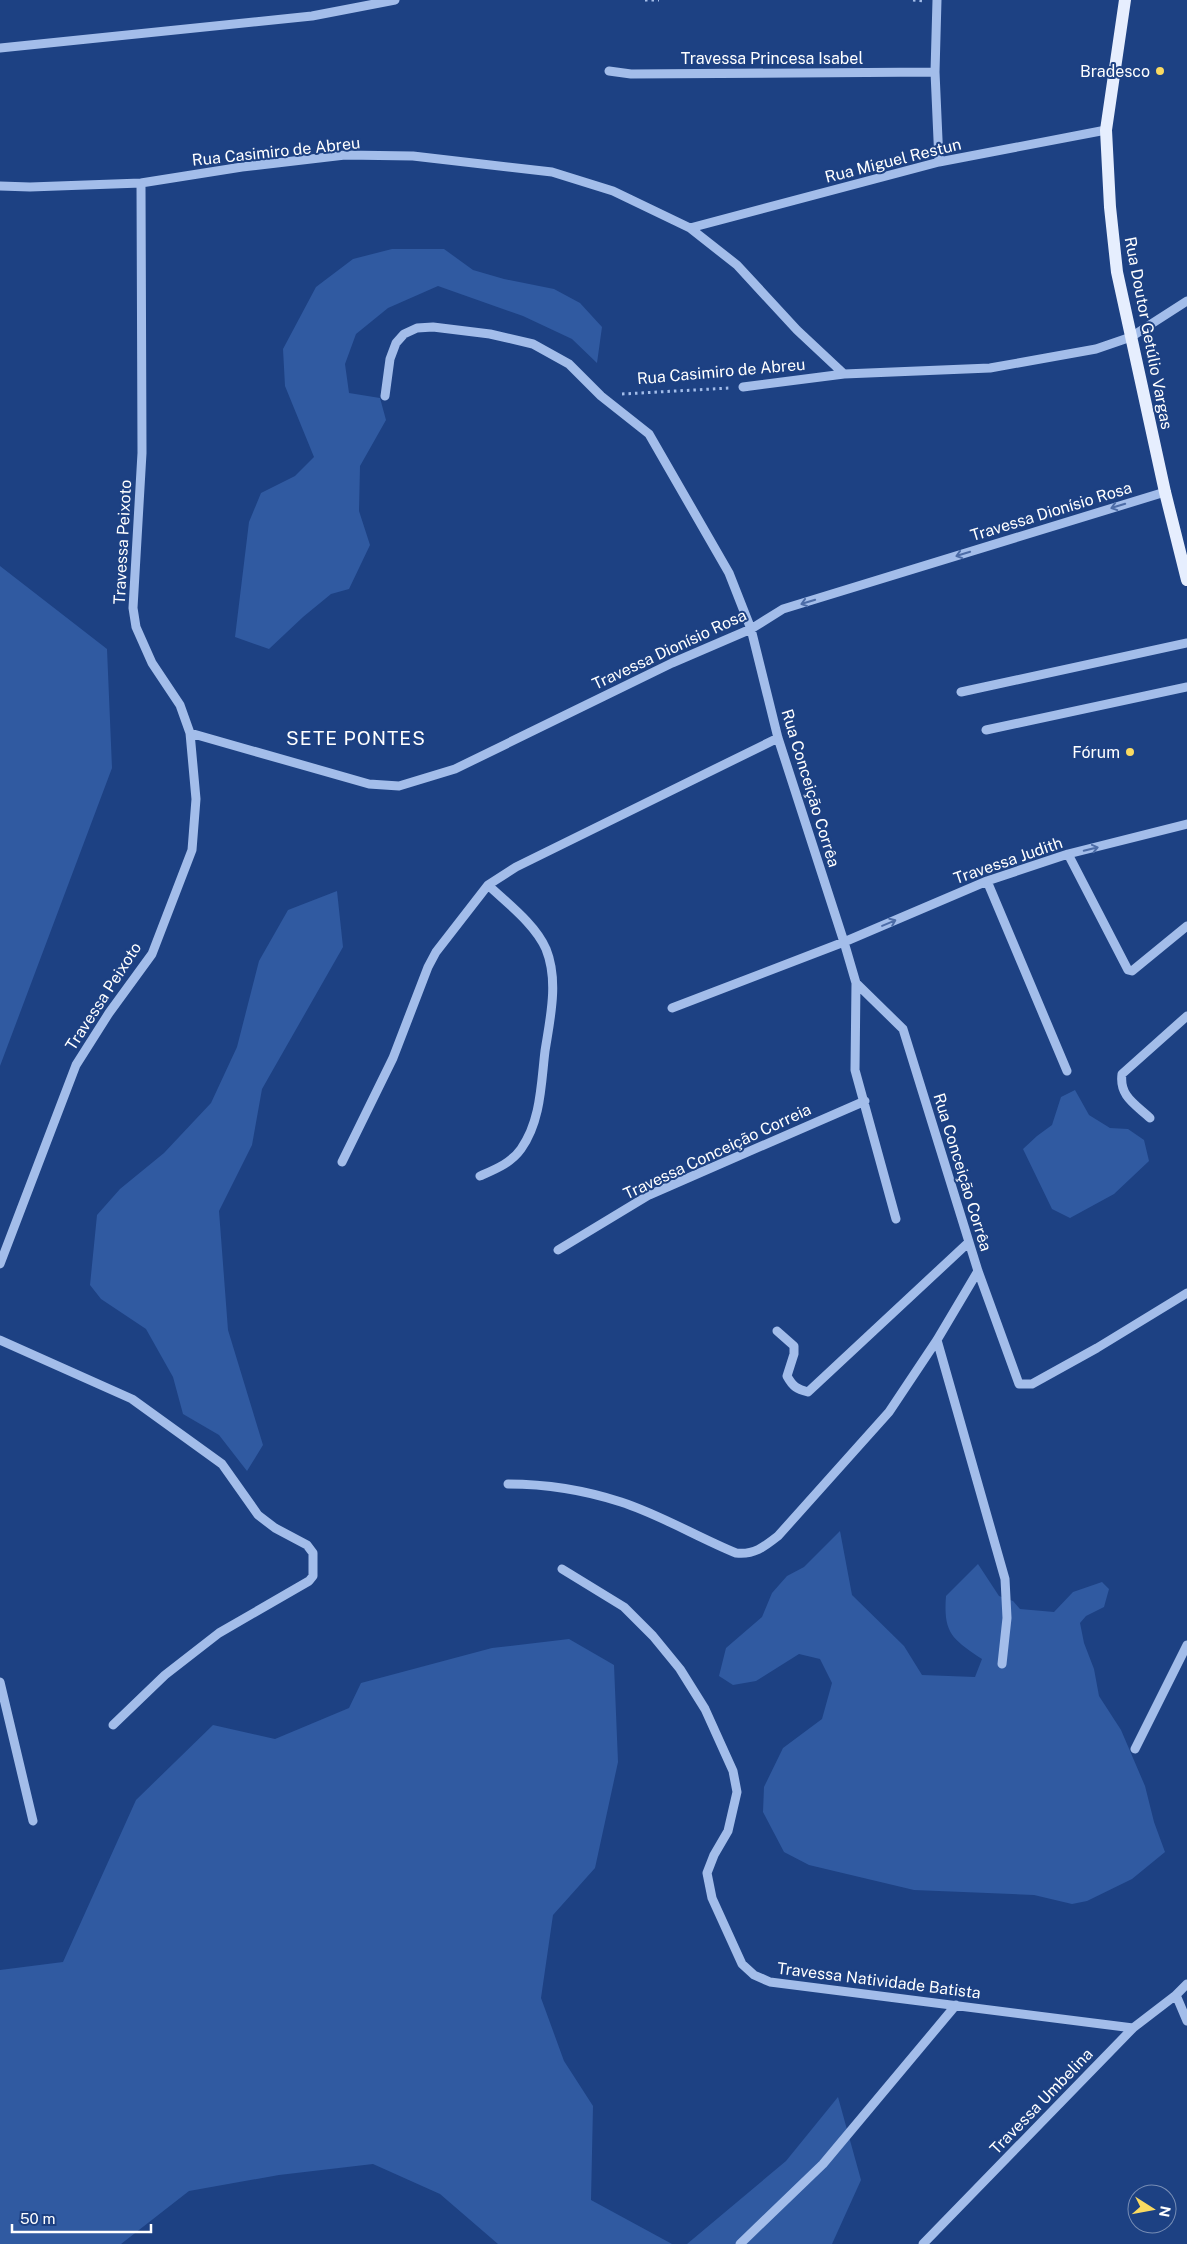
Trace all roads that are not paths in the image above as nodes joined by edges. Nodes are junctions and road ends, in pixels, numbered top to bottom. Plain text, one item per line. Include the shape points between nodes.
1 (395, 0) edge
2 (938, 0) edge
3 (1125, 0) edge
4 (0, 48) edge
5 (609, 71) dead end
6 (935, 72) junction
7 (1106, 130) junction
8 (939, 162) junction
9 (141, 183) junction
10 (0, 186) edge
11 (690, 228) junction
12 (1187, 301) edge
13 (1131, 337) junction
14 (844, 374) junction
15 (743, 387) road end
16 (385, 396) dead end
17 (1165, 492) junction
18 (1187, 580) edge
19 (751, 628) junction
20 (1187, 643) edge
21 (1187, 687) edge
22 (961, 692) dead end
23 (986, 730) dead end
24 (190, 733) junction
25 (778, 738) junction
26 (1187, 824) edge
27 (1068, 854) junction
28 (987, 881) junction
29 (488, 884) junction
30 (1187, 926) edge
31 (844, 942) junction
32 (856, 983) junction
33 (672, 1008) dead end
34 (1187, 1016) edge
35 (1067, 1071) dead end
36 (865, 1101) junction
37 (1150, 1118) dead end
38 (342, 1162) dead end
39 (480, 1176) dead end
40 (896, 1220) dead end
41 (969, 1242) junction
42 (558, 1250) dead end
43 (0, 1264) edge
44 (978, 1271) junction
45 (1187, 1293) edge
46 (777, 1331) dead end
47 (0, 1340) edge
48 (937, 1340) junction
49 (508, 1484) dead end
50 (562, 1569) dead end
51 (1187, 1645) edge
52 (1002, 1664) dead end
53 (0, 1682) edge
54 (113, 1725) dead end
55 (1135, 1749) dead end
56 (33, 1821) dead end
57 (1187, 1984) edge
58 (1176, 1995) junction
59 (956, 2005) junction
60 (1187, 2020) edge
61 (1133, 2028) junction
62 (740, 2244) edge
63 (922, 2244) edge

1 - 4 street via 312,16
2 - 6 street
3 - 7 main road, Rua Doutor Getúlio Vargas
5 - 6 street, Travessa Princesa Isabel via 631,74
6 - 8 street
7 - 8 street, Rua Miguel Restun
7 - 13 main road, Rua Doutor Getúlio Vargas via 1117,272
8 - 11 street, Rua Miguel Restun
9 - 10 street, Rua Casimiro de Abreu via 30,188
9 - 11 street, Rua Casimiro de Abreu via 345,155 413,156 552,172 613,190
9 - 24 street, Travessa Peixoto via 142,453 133,608 136,627 152,663 180,705
11 - 14 street, Rua Casimiro de Abreu via 738,265 797,330
12 - 13 street, Rua Casimiro de Abreu
13 - 14 street, Rua Casimiro de Abreu via 1096,348 990,368
13 - 17 main road, Rua Doutor Getúlio Vargas
14 - 15 street, Rua Casimiro de Abreu
16 - 19 street, Rua Conceição Corrêa via 390,359 396,343 404,334 417,328 490,334 533,344 569,364 601,396 649,434 729,573
17 - 18 main road, Rua Doutor Getúlio Vargas
17 -> 19 street, Travessa Dionísio Rosa via 783,609
19 - 24 street, Travessa Dionísio Rosa via 455,769 399,786 369,784
19 - 25 street, Rua Conceição Corrêa
20 - 22 street
21 - 23 street
24 - 43 street, Travessa Peixoto via 196,799 192,850 152,954 76,1065
25 - 29 street via 516,867
25 - 31 street, Rua Conceição Corrêa
27 -> 26 street, Travessa Judith
27 - 28 street, Travessa Judith
27 - 30 street via 1128,970 1132,971
31 -> 28 street, Travessa Judith
28 - 35 street
29 - 38 street via 428,967 393,1058
29 - 39 street via 529,925 546,949 553,996 541,1096 533,1125 513,1158
31 - 32 street, Rua Conceição Corrêa
31 - 33 street, Travessa Judith
32 - 36 street, Rua Conceição Corrêa via 855,1070
32 - 41 street, Rua Conceição Corrêa via 903,1029
34 - 37 street via 1122,1074 1124,1093
36 - 40 street, Rua Conceição Corrêa
36 - 42 street, Travessa Conceição Correia via 649,1195
41 - 44 street, Rua Conceição Corrêa
41 - 46 street via 808,1392 791,1384 787,1376 794,1346
44 - 45 street, Rua Conceição Corrêa via 1019,1384 1032,1384
44 - 48 street
47 - 54 street via 132,1399 222,1464 258,1515 307,1545 313,1553 313,1576 308,1581 219,1633 166,1675
48 - 49 street via 890,1412 778,1536 748,1554 720,1547 621,1502 551,1485
48 - 52 street via 1005,1579 1008,1618
50 - 59 street, Travessa Natividade Batista via 624,1607 680,1669 705,1709 733,1771 737,1792 728,1832 707,1873 712,1898 742,1964 770,1982
51 - 55 street
53 - 56 street
57 - 58 street, Travessa Umbelina
58 - 60 street
58 - 61 street, Travessa Umbelina
59 - 61 street, Travessa Natividade Batista
59 - 62 street via 823,2164
61 - 63 street, Travessa Umbelina

